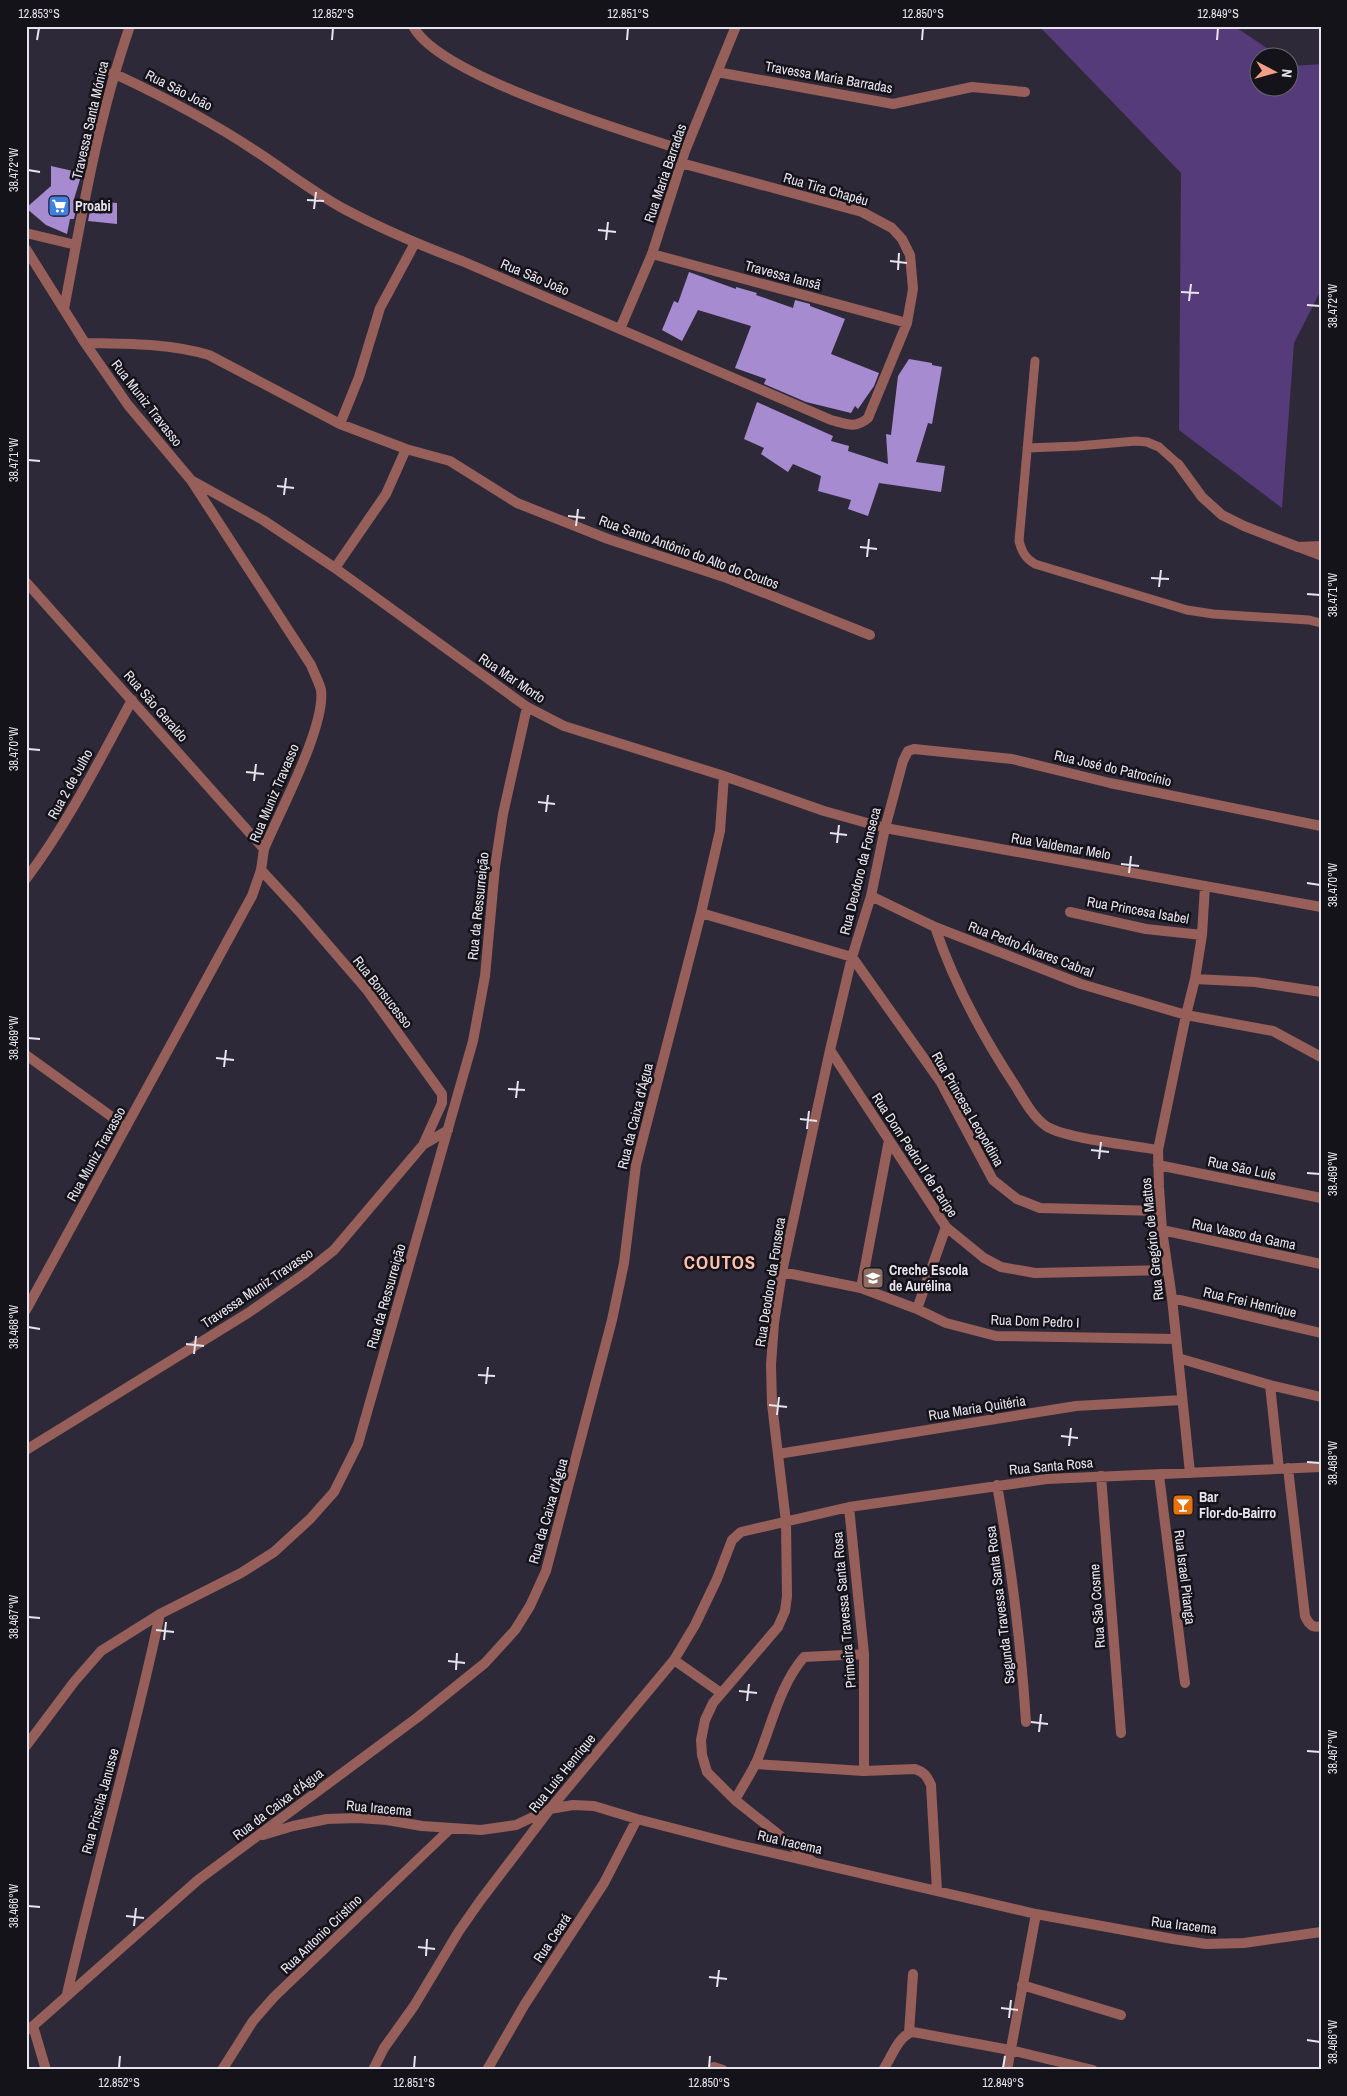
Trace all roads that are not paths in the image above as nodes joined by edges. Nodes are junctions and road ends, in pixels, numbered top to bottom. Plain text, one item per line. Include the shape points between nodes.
1 (130, 26) edge
2 (413, 26) edge
3 (736, 26) edge
4 (717, 72) junction
5 (114, 73) junction
6 (1025, 92) dead end
7 (685, 151) junction
8 (682, 164) junction
9 (26, 233) edge
10 (415, 243) junction
11 (76, 245) junction
12 (26, 249) edge
13 (652, 254) junction
14 (64, 309) junction
15 (907, 323) junction
16 (620, 329) junction
17 (85, 343) junction
18 (1035, 361) dead end
19 (340, 424) junction
20 (1027, 448) junction
21 (406, 449) junction
22 (1178, 464) joint
23 (191, 480) junction
24 (1321, 546) edge
25 (1298, 547) junction
26 (1321, 556) edge
27 (335, 568) junction
28 (26, 582) edge
29 (1321, 623) edge
30 (870, 635) dead end
31 (132, 700) junction
32 (526, 707) junction
33 (903, 761) joint
34 (724, 776) junction
35 (1321, 826) edge
36 (885, 828) junction
37 (264, 848) junction
38 (261, 870) junction
39 (26, 879) edge
40 (1206, 886) junction
41 (871, 896) junction
42 (1321, 907) edge
43 (1070, 912) dead end
44 (702, 913) junction
45 (935, 927) junction
46 (1202, 935) junction
47 (852, 957) junction
48 (1195, 978) junction
49 (1321, 992) edge
50 (1186, 1015) junction
51 (830, 1050) junction
52 (26, 1055) edge
53 (1321, 1057) edge
54 (126, 1126) junction
55 (448, 1130) junction
56 (889, 1140) junction
57 (423, 1145) junction
58 (1158, 1150) junction
59 (1158, 1165) junction
60 (1321, 1198) edge
61 (1160, 1211) junction
62 (946, 1227) junction
63 (1162, 1230) junction
64 (1321, 1264) edge
65 (1168, 1270) junction
66 (782, 1272) junction
67 (861, 1288) junction
68 (1172, 1298) junction
69 (917, 1308) junction
70 (26, 1310) edge
71 (1321, 1333) edge
72 (1176, 1339) junction
73 (1178, 1358) junction
74 (1270, 1385) junction
75 (1321, 1397) edge
76 (1182, 1400) junction
77 (26, 1450) edge
78 (778, 1454) junction
79 (1321, 1467) edge
80 (1283, 1469) junction
81 (1190, 1473) junction
82 (1159, 1474) junction
83 (1101, 1476) junction
84 (998, 1485) junction
85 (849, 1507) junction
86 (786, 1522) junction
87 (160, 1614) junction
88 (1321, 1626) edge
89 (864, 1654) junction
90 (674, 1660) junction
91 (1185, 1683) dead end
92 (722, 1693) junction
93 (1026, 1722) dead end
94 (1121, 1733) dead end
95 (26, 1746) edge
96 (755, 1764) junction
97 (864, 1771) junction
98 (735, 1800) junction
99 (550, 1808) junction
100 (638, 1819) junction
101 (451, 1828) junction
102 (256, 1837) junction
103 (813, 1862) junction
104 (937, 1891) junction
105 (1036, 1914) junction
106 (1321, 1932) edge
107 (913, 1974) dead end
108 (1022, 1985) junction
109 (67, 1994) junction
110 (1121, 2015) dead end
111 (29, 2028) edge
112 (909, 2033) junction
113 (1010, 2050) junction
114 (46, 2070) edge
115 (222, 2070) edge
116 (373, 2070) edge
117 (487, 2070) edge
118 (883, 2070) edge
119 (1006, 2070) edge
120 (1093, 2070) edge

1 - 5 street, Travessa Santa Mónica
2 - 7 street via 434,50 524,96
3 - 4 street, Rua Maria Barradas
4 - 6 street, Travessa Maria Barradas via 893,104 972,87
4 - 7 street, Rua Maria Barradas
5 - 10 street, Rua São João via 204,118 346,210
5 - 11 street, Travessa Santa Mónica
7 - 8 street, Rua Maria Barradas
8 - 13 street, Rua Maria Barradas
8 - 15 street, Rua Tira Chapéu via 862,212 892,228 910,255 913,289
9 - 11 street
10 - 16 street, Rua São João
10 - 19 street via 380,308 359,378
11 - 14 street, Travessa Santa Mónica
12 - 14 street, Rua Muniz Travasso
13 - 15 street, Travessa Iansã
13 - 16 street, Rua Maria Barradas
14 - 17 street, Rua Muniz Travasso
15 - 16 street, Rua São João via 868,418 852,426 831,420
17 - 19 street, Rua Santo Antônio do Alto do Coutos via 167,346 202,353
17 - 23 street, Rua Muniz Travasso via 128,405
18 - 20 lane
19 - 21 street, Rua Santo Antônio do Alto do Coutos
20 - 22 lane via 1147,442 1159,447
20 - 29 lane via 1020,541 1026,558 1035,564 1187,610
21 - 27 street via 386,494
21 - 30 street, Rua Santo Antônio do Alto do Coutos via 450,460 525,507 608,539 727,578
22 - 25 street via 1202,497 1222,515
23 - 27 street, Rua Mar Morto via 263,520
23 - 37 street, Rua Muniz Travasso via 311,665 320,689 321,706 314,735
24 - 25 street
25 - 26 lane
27 - 32 street, Rua Mar Morto
28 - 31 street, Rua São Geraldo
31 - 37 street, Rua São Geraldo
31 - 39 street, Rua 2 de Julho via 65,823
32 - 34 street, Rua Mar Morto via 564,726
32 - 55 street, Rua da Ressurreição via 495,867 485,976 473,1041
33 - 35 street, Rua José do Patrocínio via 908,751 914,749 1012,759 1110,783
33 - 36 street, Rua Deodoro da Fonseca
34 - 36 street, Rua Mar Morto
34 - 44 street, Rua da Caixa d'Água via 720,830
36 - 40 street, Rua Valdemar Melo
36 - 41 street, Rua Deodoro da Fonseca
37 - 38 street, Rua Muniz Travasso
38 - 54 street, Rua Muniz Travasso via 252,896
38 - 57 street, Rua Bonsucesso via 367,990 442,1094 442,1103
40 - 42 street, Rua Valdemar Melo
40 - 46 street, Rua Gregório de Mattos
41 - 45 street, Rua Pedro Álvares Cabral
41 - 47 street, Rua Deodoro da Fonseca
43 - 46 street, Rua Princesa Isabel via 1146,928
44 - 47 street
44 - 102 street, Rua da Caixa d'Água via 636,1165 624,1263 610,1330 548,1562 530,1606 515,1630 485,1663
45 - 50 street, Rua Pedro Álvares Cabral via 1081,984
45 - 58 street via 944,955 993,1052 1034,1114 1046,1126 1064,1133
46 - 48 street, Rua Gregório de Mattos
47 - 51 street, Rua Deodoro da Fonseca
47 - 61 street, Rua Princesa Leopoldina via 940,1081 993,1180 1017,1199 1040,1208
48 - 49 street via 1255,982
48 - 50 street, Rua Gregório de Mattos
50 - 53 street, Rua Pedro Álvares Cabral via 1273,1031
50 - 58 street, Rua Gregório de Mattos
51 - 56 street, Rua Dom Pedro II de Paripe
51 - 66 street, Rua Deodoro da Fonseca
52 - 54 street
54 - 70 street, Rua Muniz Travasso
55 - 57 street, Travessa Muniz Travasso
55 - 87 street, Rua da Ressurreição via 358,1444 334,1492 274,1552 241,1573
56 - 62 street, Rua Dom Pedro II de Paripe
56 - 67 street
57 - 77 street, Travessa Muniz Travasso via 334,1250 304,1274 248,1313
58 - 59 street, Rua Gregório de Mattos
59 - 60 street, Rua São Luís
59 - 61 street, Rua Gregório de Mattos
61 - 63 street, Rua Gregório de Mattos
62 - 65 street, Rua Dom Pedro II de Paripe via 984,1258 1017,1271
62 - 69 street
63 - 64 street, Rua Vasco da Gama
63 - 65 street, Rua Gregório de Mattos
65 - 68 street, Rua Gregório de Mattos
66 - 67 street, Rua Dom Pedro I
66 - 78 street, Rua Deodoro da Fonseca via 771,1365
67 - 69 street, Rua Dom Pedro I
68 - 71 street, Rua Frei Henrique
68 - 72 street, Rua Gregório de Mattos
69 - 72 street, Rua Dom Pedro I via 946,1323 996,1336
72 - 73 street, Rua Gregório de Mattos
73 - 74 street
73 - 76 street, Rua Gregório de Mattos
74 - 75 street
74 - 80 street
76 - 78 street, Rua Maria Quitéria via 1076,1406
76 - 81 street, Rua Gregório de Mattos
78 - 86 street, Rua Deodoro da Fonseca
79 - 80 street, Rua Santa Rosa
80 - 81 street, Rua Santa Rosa
80 - 88 street via 1305,1616 1309,1624
81 - 82 street, Rua Santa Rosa
82 - 83 street, Rua Santa Rosa
82 - 91 street, Rua Israel Pitanga
83 - 84 street, Rua Santa Rosa
83 - 94 street, Rua São Cosme
84 - 85 street, Rua Santa Rosa
84 - 93 street, Segunda Travessa Santa Rosa via 1010,1553
85 - 86 street, Rua Santa Rosa
85 - 89 street, Primeira Travessa Santa Rosa
86 - 90 street, Rua Luis Henrique via 736,1535 695,1625
86 - 92 street, Rua Deodoro da Fonseca via 785,1611 778,1627
87 - 95 street, Rua da Ressurreição via 102,1651
87 - 109 street, Rua Priscila Janusse
89 - 96 street via 804,1657 782,1695
89 - 97 street, Primeira Travessa Santa Rosa
90 - 92 street
90 - 99 street, Rua Luis Henrique
92 - 98 street, Rua Deodoro da Fonseca via 705,1720 702,1754 707,1772
96 - 97 street
96 - 98 street
97 - 104 street via 915,1769 927,1776 931,1785
98 - 103 street, Rua Deodoro da Fonseca
99 - 100 street, Rua Iracema via 594,1806
99 - 101 street, Rua Iracema via 516,1825 481,1830
99 - 116 street, Rua Luis Henrique via 459,1932
100 - 103 street, Rua Iracema
100 - 117 street, Rua Ceará via 604,1882 525,2004
101 - 102 street, Rua Iracema via 387,1820 327,1819
101 - 115 street, Rua Antonio Cristino via 274,1997 253,2021
102 - 109 street, Rua da Caixa d'Água via 198,1880
103 - 104 street, Rua Iracema
104 - 105 street, Rua Iracema
105 - 106 street, Rua Iracema via 1206,1944 1244,1943
105 - 108 street
107 - 112 street
108 - 110 street
108 - 113 street
109 - 111 street, Rua da Caixa d'Água
111 - 114 street
112 - 113 street via 919,2032
112 - 118 street
113 - 119 street
113 - 120 street

